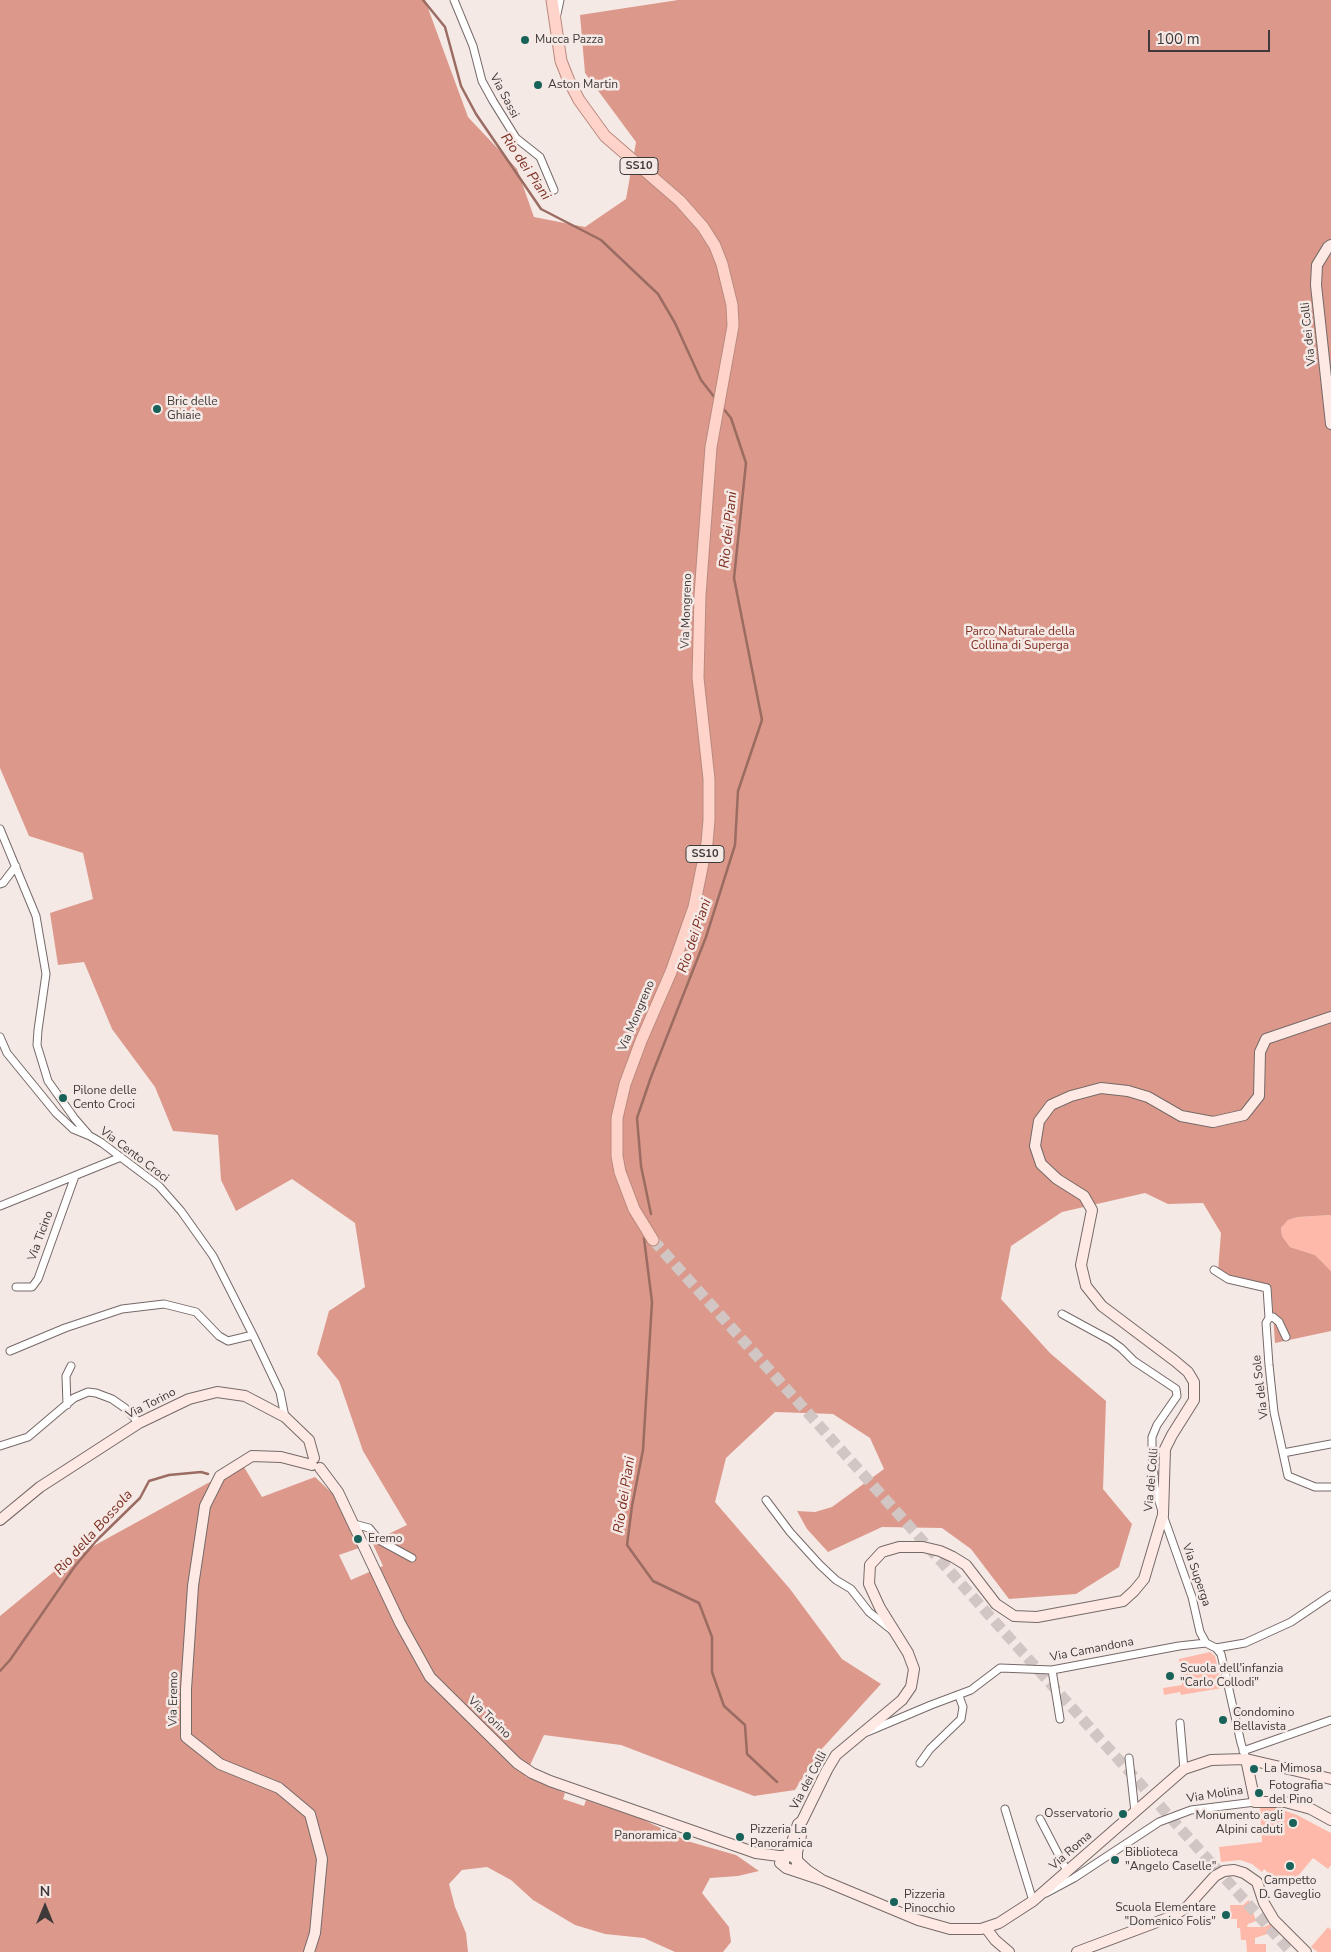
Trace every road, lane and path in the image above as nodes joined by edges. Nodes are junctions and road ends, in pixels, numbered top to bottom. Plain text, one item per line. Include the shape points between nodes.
1 (454, 0) edge
2 (552, 0) edge
3 (560, 0) edge
4 (555, 25) junction
5 (554, 190) dead end
6 (1331, 245) edge
7 (1331, 424) edge
8 (0, 829) edge
9 (16, 866) junction
10 (0, 884) edge
11 (1331, 1017) edge
12 (0, 1037) edge
13 (90, 1136) junction
14 (121, 1157) junction
15 (75, 1176) junction
16 (0, 1206) edge
17 (653, 1240) tunnel mouth
18 (1214, 1270) dead end
19 (16, 1287) dead end
20 (1062, 1314) dead end
21 (1269, 1318) junction
22 (253, 1335) junction
23 (1286, 1336) dead end
24 (10, 1351) dead end
25 (71, 1366) dead end
26 (67, 1405) junction
27 (285, 1417) junction
28 (139, 1423) junction
29 (1331, 1444) edge
30 (0, 1446) edge
31 (1283, 1453) junction
32 (315, 1464) junction
33 (1331, 1487) edge
34 (766, 1500) dead end
35 (1163, 1515) junction
36 (0, 1520) edge
37 (354, 1524) junction
38 (412, 1558) dead end
39 (1331, 1595) edge
40 (893, 1632) junction
41 (1206, 1643) junction
42 (1216, 1648) junction
43 (1052, 1670) junction
44 (958, 1696) junction
45 (1060, 1718) dead end
46 (1331, 1720) edge
47 (1180, 1724) dead end
48 (858, 1736) junction
49 (1245, 1755) junction
50 (1129, 1758) dead end
51 (920, 1763) dead end
52 (1184, 1769) junction
53 (1331, 1779) edge
54 (1255, 1802) junction
55 (1005, 1809) dead end
56 (1135, 1812) junction
57 (1040, 1819) dead end
58 (1331, 1820) edge
59 (790, 1863) junction
60 (1067, 1871) junction
61 (1033, 1901) junction
62 (986, 1928) junction
63 (309, 1952) edge
64 (1010, 1952) edge
65 (1077, 1952) edge
66 (1306, 1952) edge

1 - 5 street, Via Sassi via 473,46 482,81 516,138 540,157
2 - 4 main road, Via Mongreno / SS10
3 - 4 street, Via Mongreno
4 - 17 main road, Via Mongreno / SS10 via 565,72 579,100 605,136 690,209 715,246 732,304 733,326 711,447 700,595 698,664 709,786 707,843 694,906 625,1084 617,1118 620,1172 634,1209
6 - 7 street, Via dei Colli via 1317,265 1316,285
8 - 9 street
9 - 10 street
9 - 13 street via 36,916 46,974 37,1045 48,1081
11 - 35 street, Via dei Colli via 1266,1039 1260,1052 1259,1096 1244,1115 1212,1122 1181,1116 1148,1097 1101,1088 1071,1096 1051,1106 1039,1121 1035,1146 1041,1164 1057,1180 1084,1196 1092,1210 1081,1265 1086,1286 1102,1306 1175,1361 1194,1382 1194,1400 1165,1449
12 - 13 street, Via Cento Croci via 7,1053 56,1113 73,1130
13 - 14 street, Via Cento Croci
14 - 15 street, Via Ticino
14 - 22 street, Via Cento Croci via 159,1186 181,1211 213,1256
15 - 16 street, Via Ticino
15 - 19 street, Via Ticino via 38,1280 32,1287
18 - 21 street, Via del Sole via 1228,1279 1267,1288
20 - 35 street, Via Superga via 1110,1340 1134,1361 1176,1389 1177,1396 1152,1438 1156,1486
21 - 23 street via 1279,1322
21 - 31 street, Via del Sole via 1266,1323 1269,1365
22 - 24 street via 228,1341 196,1312 164,1304 122,1309
22 - 27 street, Via Cento Croci via 280,1392
25 - 26 street via 66,1376
26 - 28 street via 88,1392 96,1393 125,1408
26 - 30 street via 28,1437
27 - 28 street, Via Torino via 245,1396 217,1392 188,1399
27 - 32 street, Via Torino via 309,1440
28 - 36 street, Via Torino via 40,1486
29 - 31 street
31 - 33 street, Via del Sole via 1288,1476 1315,1487
32 - 37 street, Via Torino via 338,1492
32 - 63 street, Via Eremo via 281,1457 252,1456 220,1476 205,1506 193,1586 186,1689 186,1737 220,1764 279,1788 310,1814 322,1859 315,1933
34 - 40 street via 820,1565 851,1589 869,1612
35 - 40 street, Via dei Colli via 1144,1579 1123,1601 1037,1617 1014,1616 996,1604 966,1565 940,1551 899,1547 882,1552 870,1565 869,1584
35 - 41 street, Via Superga
37 - 38 street via 369,1528 379,1540
37 - 59 street, Via Torino via 430,1677 517,1763 550,1781 756,1853 761,1858
39 - 42 street via 1291,1622 1245,1643
40 - 48 street, Via dei Colli via 908,1653 914,1669 911,1687 902,1700
41 - 42 street
41 - 43 street, Via Camandona
42 - 49 street via 1221,1654
43 - 44 street, Via Camandona via 1000,1668
43 - 45 street
44 - 48 street, Via Camandona
44 - 51 street via 962,1707 961,1719
46 - 49 street
47 - 52 street
48 - 59 street, Via dei Colli via 826,1770 798,1824
49 - 52 street, Via Roma via 1211,1760
49 - 53 street, Via Roma
49 - 54 street
50 - 56 street
52 - 56 street, Via Roma
54 - 58 street, Via Molina via 1285,1802 1311,1809
54 - 61 street, Via Molina via 1191,1810 1159,1822
55 - 61 street
56 - 60 street, Via Roma
57 - 60 street
59 - 62 street, Via Roma via 880,1905 942,1927
60 - 61 street, Via Roma
61 - 62 street, Via Roma
62 - 64 street
65 - 66 street via 1173,1916 1187,1907 1215,1876 1234,1870 1244,1872 1257,1882 1274,1920

